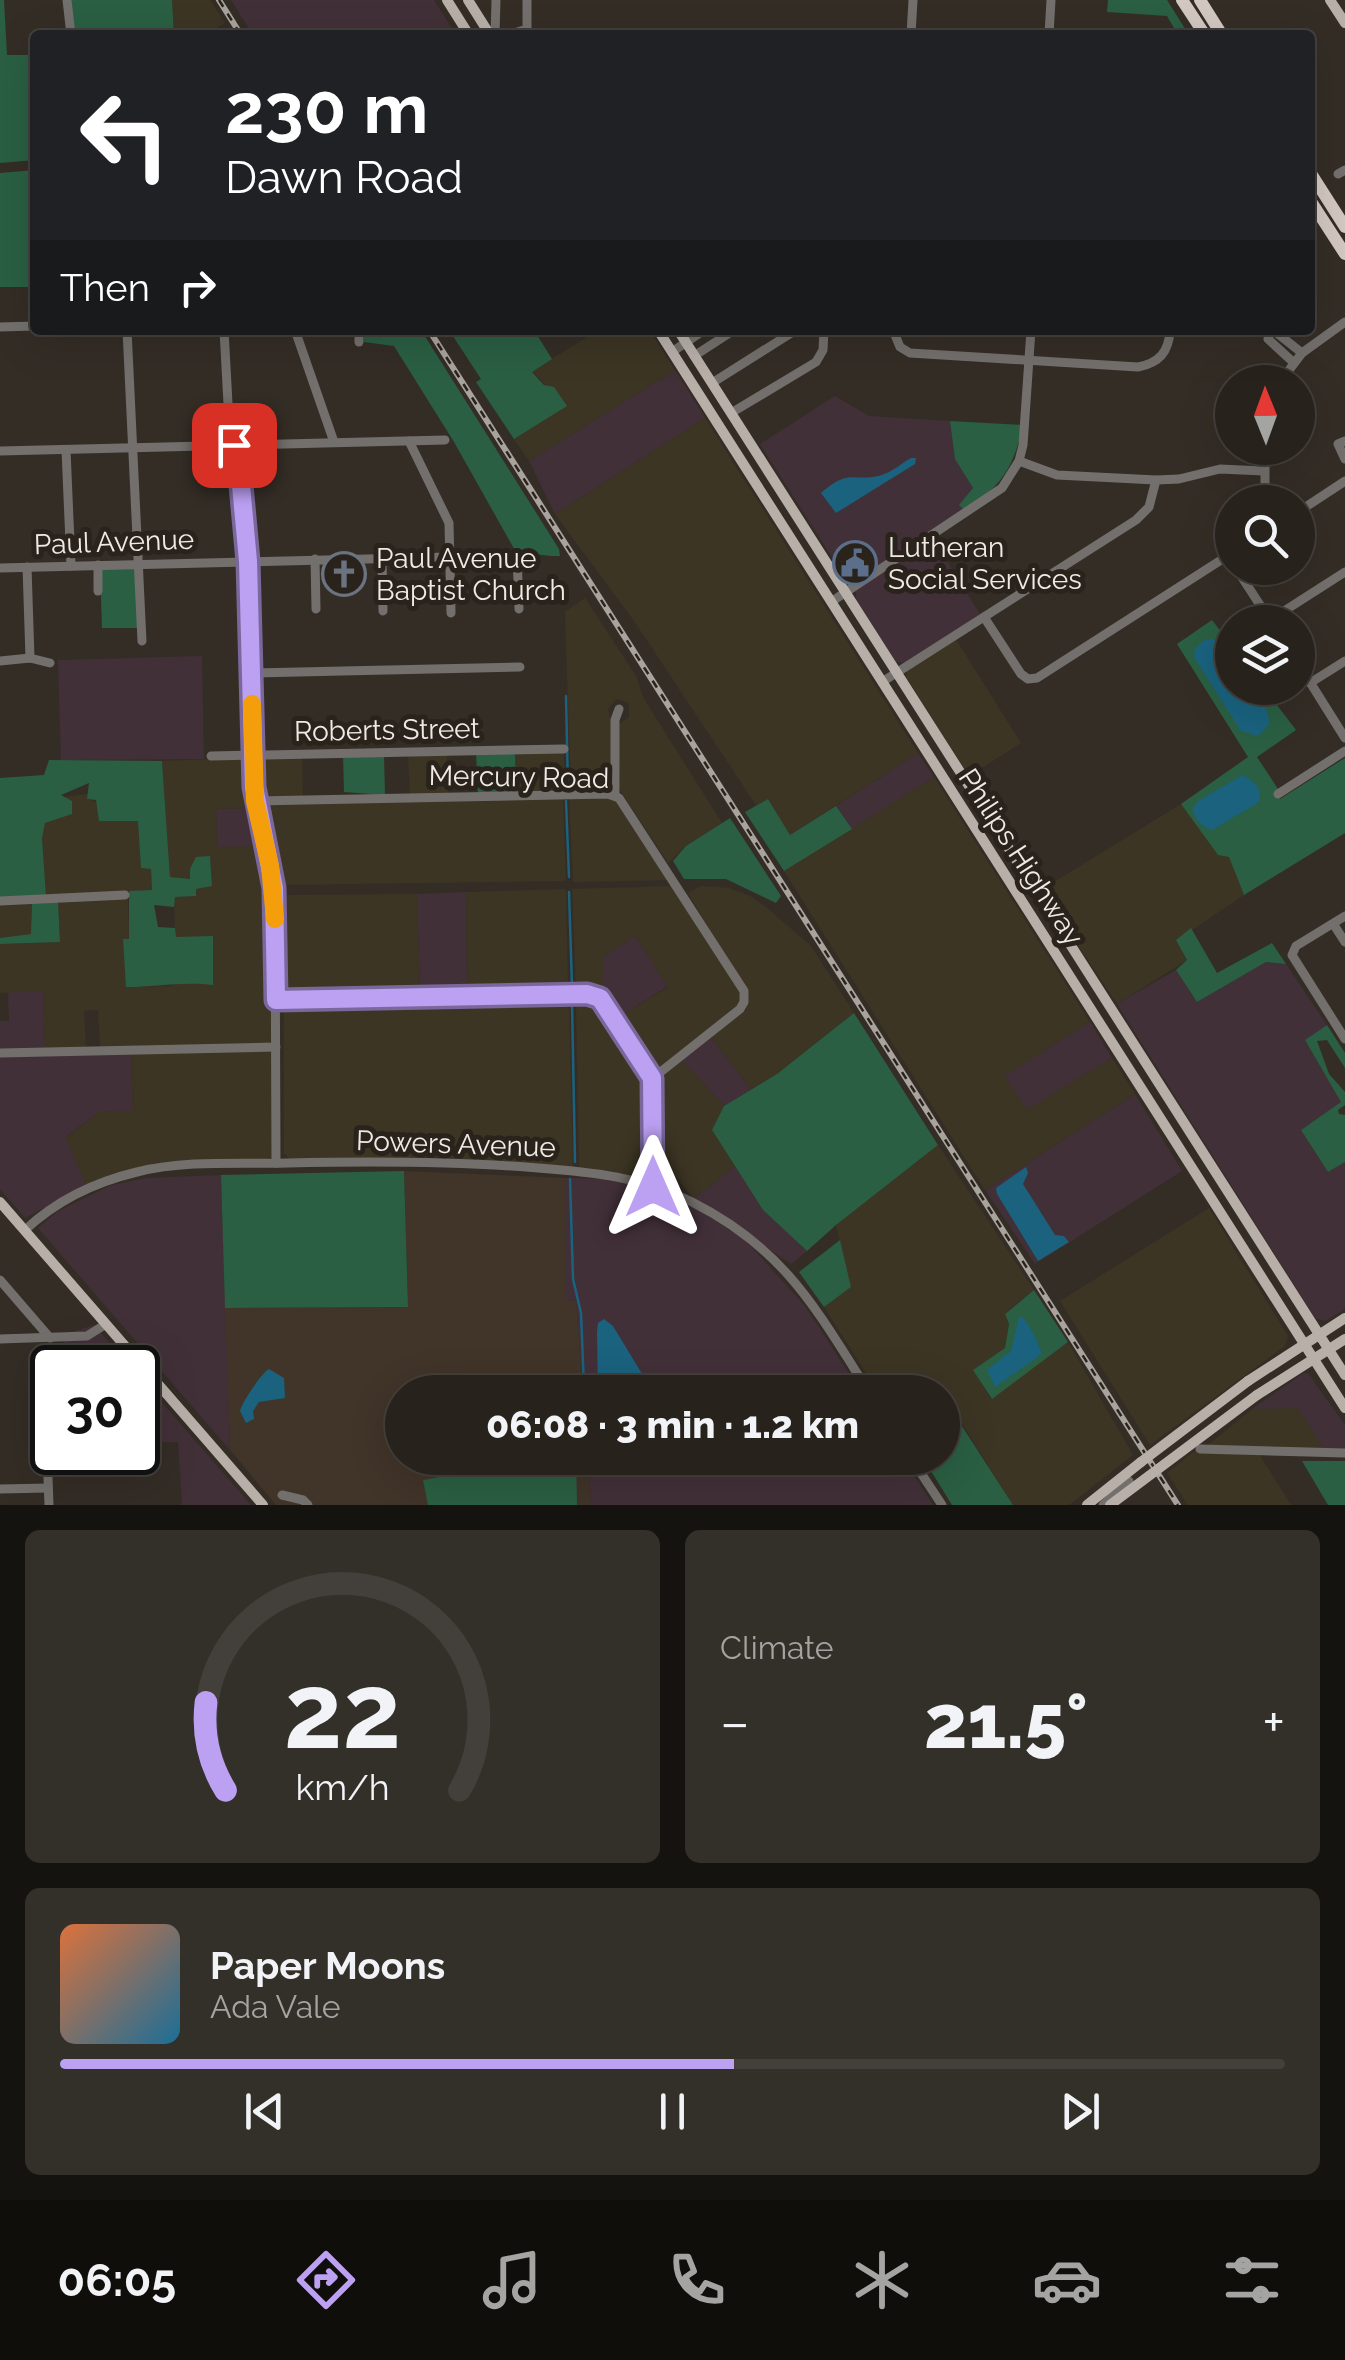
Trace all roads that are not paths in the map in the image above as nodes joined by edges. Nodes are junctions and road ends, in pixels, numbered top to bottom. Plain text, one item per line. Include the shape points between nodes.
1 (68, 0) edge
2 (447, 0) edge
3 (468, 0) edge
4 (496, 0) edge
5 (527, 0) edge
6 (913, 0) edge
7 (1052, 0) edge
8 (1182, 0) edge
9 (1200, 0) edge
10 (1330, 0) edge
11 (1345, 23) edge
12 (70, 30) edge
13 (466, 30) edge
14 (489, 30) edge
15 (493, 30) edge
16 (522, 30) edge
17 (911, 30) edge
18 (1049, 30) edge
19 (1202, 30) edge
20 (1219, 30) edge
21 (1315, 180) edge
22 (1315, 208) edge
23 (1345, 227) edge
24 (1345, 254) edge
25 (1345, 322) edge
26 (30, 326) edge
27 (0, 327) edge
28 (127, 335) edge
29 (224, 335) edge
30 (297, 335) edge
31 (358, 335) edge
32 (661, 335) edge
33 (681, 335) edge
34 (696, 335) edge
35 (726, 335) edge
36 (788, 335) edge
37 (824, 335) edge
38 (1031, 335) edge
39 (1170, 335) edge
40 (1270, 335) edge
41 (1279, 335) edge
42 (895, 336) edge
43 (358, 342) dead end
44 (686, 342) junction
45 (672, 352) junction
46 (1302, 353) junction
47 (694, 356) junction
48 (1030, 360) junction
49 (1294, 362) junction
50 (1292, 365) edge
51 (712, 383) junction
52 (731, 413) junction
53 (445, 440) dead end
54 (409, 441) junction
55 (1345, 441) edge
56 (334, 442) junction
57 (234, 445) junction
58 (133, 448) junction
59 (66, 450) junction
60 (0, 451) edge
61 (1345, 459) edge
62 (1018, 462) junction
63 (1264, 465) edge
64 (1264, 471) junction
65 (1156, 480) junction
66 (1345, 482) edge
67 (1264, 485) edge
68 (1315, 501) edge
69 (450, 556) junction
70 (382, 558) junction
71 (314, 560) junction
72 (248, 561) junction
73 (138, 564) junction
74 (98, 565) junction
75 (71, 566) junction
76 (27, 567) junction
77 (0, 568) edge
78 (1215, 570) edge
79 (1345, 572) edge
80 (98, 592) dead end
81 (846, 593) junction
82 (831, 602) junction
83 (1294, 605) edge
84 (316, 609) dead end
85 (519, 609) dead end
86 (383, 612) dead end
87 (451, 612) dead end
88 (984, 617) junction
89 (142, 641) dead end
90 (30, 658) junction
91 (0, 661) edge
92 (1345, 662) edge
93 (50, 663) dead end
94 (520, 667) dead end
95 (896, 672) junction
96 (251, 673) junction
97 (1315, 680) edge
98 (882, 682) junction
99 (1315, 691) edge
100 (619, 709) dead end
101 (1345, 738) edge
102 (564, 749) dead end
103 (1345, 751) edge
104 (211, 756) dead end
105 (254, 756) junction
106 (1278, 794) dead end
107 (615, 796) junction
108 (255, 801) junction
109 (125, 895) dead end
110 (0, 901) edge
111 (1345, 916) edge
112 (1334, 925) junction
113 (1345, 942) edge
114 (276, 1000) junction
115 (1345, 1039) edge
116 (276, 1047) junction
117 (0, 1052) edge
118 (1139, 1054) junction
119 (1124, 1060) junction
120 (652, 1078) junction
121 (276, 1163) junction
122 (653, 1187) junction
123 (0, 1202) edge
124 (25, 1230) junction
125 (0, 1280) edge
126 (1345, 1318) edge
127 (106, 1324) junction
128 (1318, 1335) junction
129 (50, 1338) junction
130 (0, 1339) edge
131 (1345, 1339) edge
132 (1303, 1344) junction
133 (1328, 1350) junction
134 (1313, 1359) junction
135 (858, 1375) edge
136 (1345, 1376) edge
137 (1345, 1408) edge
138 (1200, 1449) dead end
139 (1345, 1452) edge
140 (48, 1475) edge
141 (923, 1475) edge
142 (1129, 1481) dead end
143 (48, 1488) junction
144 (0, 1489) edge
145 (282, 1495) dead end
146 (49, 1505) edge
147 (264, 1505) edge
148 (308, 1505) edge
149 (942, 1505) edge
150 (1087, 1505) edge
151 (1106, 1505) edge

1 - 12 street
2 - 13 main road
3 - 14 main road
4 - 15 street
5 - 16 street
6 - 17 street
7 - 18 street
8 - 19 highway
9 - 20 highway
10 - 11 main road
21 - 23 highway
22 - 24 highway
25 - 46 street
26 - 27 street
28 - 58 street
29 - 57 street
30 - 56 street
31 - 43 street
32 - 45 main road, Philips Highway
33 - 44 main road, Philips Highway
34 - 44 street
35 - 47 street
36 - 51 street
37 - 52 street via 816,362
38 - 48 street
39 - 48 street via 1162,355 1138,368
40 - 49 street
41 - 46 street
42 - 48 street via 910,352
44 - 45 street
44 - 47 main road, Philips Highway
45 - 82 main road, Philips Highway
46 - 49 street
47 - 51 main road, Philips Highway
48 - 62 street
49 - 50 street
51 - 52 main road, Philips Highway
52 - 81 main road, Philips Highway
53 - 54 street
54 - 56 street
54 - 69 street via 446,514
55 - 61 street via 1338,444
56 - 57 street
57 - 58 street
57 - 72 street
58 - 59 street
58 - 73 street
59 - 60 street
59 - 75 street
62 - 65 street via 1058,474
62 - 81 street via 990,499
63 - 64 street
64 - 65 street
64 - 67 street
65 - 88 street via 1136,520
66 - 68 street
69 - 70 street, Paul Avenue
69 - 85 street, Paul Avenue via 523,555
69 - 87 street
70 - 71 street, Paul Avenue
70 - 86 street
71 - 72 street, Paul Avenue
71 - 84 street
72 - 73 street, Paul Avenue
72 - 96 street
73 - 74 street, Paul Avenue
73 - 89 street
74 - 75 street, Paul Avenue
74 - 80 street
75 - 76 street, Paul Avenue
76 - 77 street, Paul Avenue
76 - 90 street
78 - 88 street via 1037,678 1021,674
79 - 83 street
81 - 82 street
81 - 95 main road, Philips Highway
82 - 98 main road, Philips Highway
88 - 95 street
90 - 91 street
90 - 93 street
92 - 97 street
94 - 96 street
95 - 98 street
95 - 118 main road, Philips Highway
96 - 105 street
98 - 119 main road, Philips Highway
99 - 101 street
100 - 107 street
102 - 105 street, Roberts Street
103 - 106 street
104 - 105 street, Roberts Street
105 - 108 street
107 - 108 street, Mercury Road
107 - 120 street, Mercury Road via 745,999
108 - 114 street via 274,888
109 - 110 street
111 - 112 street
112 - 113 street
112 - 115 street via 1292,955
114 - 116 street
114 - 120 street via 591,995 606,1004
116 - 117 street
116 - 121 street
118 - 119 street
118 - 128 main road, Philips Highway
119 - 132 main road, Philips Highway
120 - 122 street
121 - 122 street, Powers Avenue via 488,1164 584,1171
121 - 124 street, Powers Avenue via 164,1167 111,1178
122 - 135 street, Powers Avenue via 695,1204 768,1252 807,1296
123 - 124 main road
124 - 127 main road
125 - 129 street
126 - 128 main road
127 - 129 street via 88,1336
127 - 147 main road
128 - 132 main road
128 - 133 main road, Philips Highway
129 - 130 street
131 - 133 main road
132 - 134 main road, Philips Highway
132 - 150 main road, bridge
133 - 134 main road
133 - 136 main road, Philips Highway
134 - 137 main road, Philips Highway
134 - 151 main road, bridge
138 - 139 street
140 - 143 street
141 - 149 street
142 - 151 street
143 - 144 street
143 - 146 street
145 - 148 street

